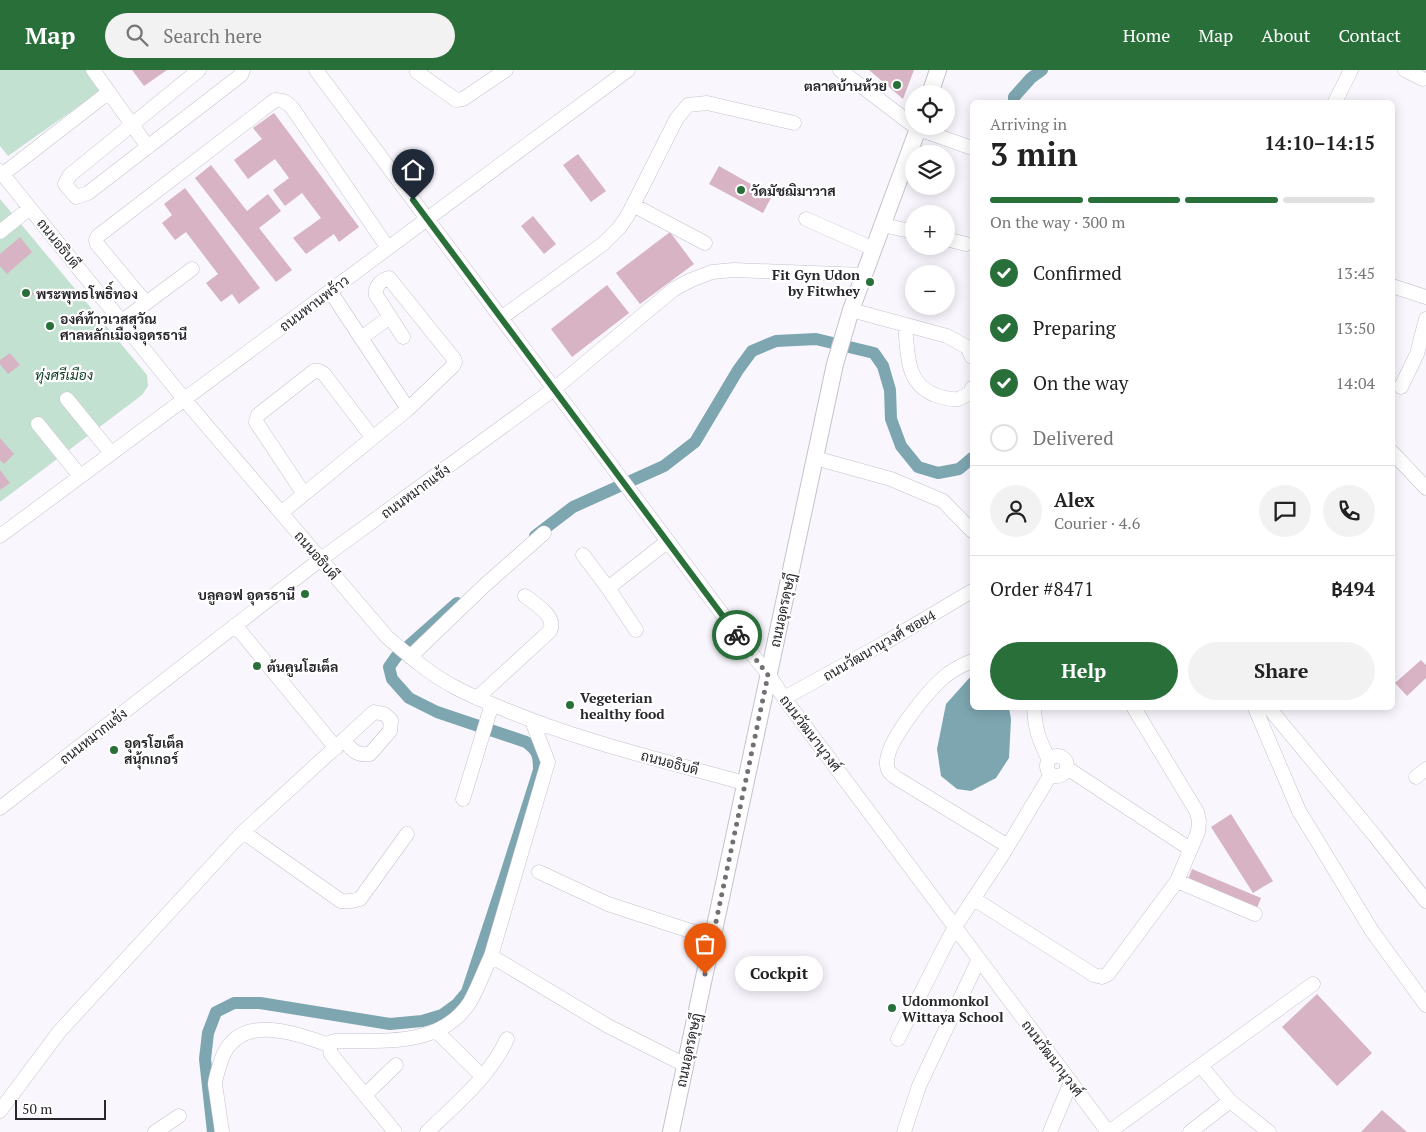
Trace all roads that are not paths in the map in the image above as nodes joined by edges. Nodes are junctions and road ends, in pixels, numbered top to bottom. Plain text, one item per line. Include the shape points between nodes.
1 (93, 70) edge
2 (200, 70) edge
3 (243, 70) edge
4 (316, 70) edge
5 (506, 70) edge
6 (628, 70) edge
7 (840, 70) edge
8 (938, 70) edge
9 (1405, 70) edge
10 (417, 71) edge
11 (1348, 71) edge
12 (1423, 78) dead end
13 (933, 85) edge
14 (109, 92) junction
15 (1335, 100) edge
16 (905, 118) edge
17 (794, 122) dead end
18 (132, 124) junction
19 (915, 135) edge
20 (937, 135) edge
21 (148, 147) junction
22 (970, 147) edge
23 (1, 172) edge
24 (634, 205) junction
25 (30, 208) junction
26 (427, 219) junction
27 (806, 220) dead end
28 (883, 225) junction
29 (905, 230) edge
30 (0, 232) edge
31 (955, 241) edge
32 (705, 243) dead end
33 (966, 244) dead end
34 (388, 248) junction
35 (874, 249) junction
36 (192, 269) dead end
37 (864, 275) junction
38 (1395, 287) edge
39 (330, 291) junction
40 (1426, 297) edge
41 (146, 303) junction
42 (851, 310) junction
43 (390, 317) junction
44 (501, 318) junction
45 (1426, 319) edge
46 (122, 322) junction
47 (905, 325) junction
48 (403, 337) dead end
49 (361, 338) junction
50 (970, 353) edge
51 (1401, 387) dead end
52 (554, 389) junction
53 (970, 392) edge
54 (67, 399) dead end
55 (184, 399) junction
56 (408, 408) junction
57 (38, 424) dead end
58 (372, 437) junction
59 (111, 453) junction
60 (1395, 455) edge
61 (815, 458) junction
62 (80, 476) junction
63 (1426, 488) edge
64 (304, 494) junction
65 (281, 513) junction
66 (970, 529) edge
67 (1, 532) edge
68 (544, 533) dead end
69 (668, 542) junction
70 (583, 555) dead end
71 (321, 559) junction
72 (608, 588) junction
73 (970, 592) edge
74 (525, 596) dead end
75 (235, 626) junction
76 (636, 630) dead end
77 (410, 657) junction
78 (970, 662) edge
79 (768, 675) junction
80 (477, 698) junction
81 (784, 698) junction
82 (492, 704) junction
83 (1034, 710) edge
84 (1135, 710) edge
85 (1256, 710) edge
86 (1271, 710) edge
87 (532, 721) junction
88 (1050, 767) junction
89 (745, 783) junction
90 (463, 799) dead end
91 (0, 808) edge
92 (243, 832) junction
93 (407, 834) dead end
94 (1008, 846) junction
95 (1190, 849) junction
96 (539, 872) dead end
97 (1177, 881) junction
98 (974, 898) junction
99 (1426, 901) edge
100 (1255, 914) dead end
101 (955, 927) junction
102 (712, 938) junction
103 (491, 956) junction
104 (979, 959) junction
105 (1313, 984) dead end
106 (1426, 1005) edge
107 (436, 1032) junction
108 (508, 1039) dead end
109 (898, 1039) dead end
110 (329, 1045) junction
111 (396, 1065) dead end
112 (685, 1065) junction
113 (1201, 1066) junction
114 (482, 1076) junction
115 (1071, 1082) junction
116 (366, 1095) junction
117 (1230, 1101) junction
118 (0, 1111) edge
119 (179, 1116) dead end
120 (155, 1132) edge
121 (222, 1132) edge
122 (395, 1132) edge
123 (427, 1132) edge
124 (671, 1132) edge
125 (904, 1132) edge
126 (1050, 1132) edge
127 (1109, 1132) edge
128 (1190, 1132) edge
129 (1269, 1132) edge

1 - 14 street
2 - 18 street
3 - 21 street via 241,75
4 - 26 street, ถนนวัฒนานุวงศ์
5 - 10 street via 459,100
6 - 26 street, ถนนพานพร้าว
7 - 16 street
8 - 13 main road
9 - 12 street
11 - 15 street
14 - 18 street
14 - 23 street
17 - 24 street via 707,103 688,105 677,118
18 - 21 street
18 - 21 street via 70,175 65,184 76,196 88,194
19 - 28 main road, ถนนอุดรดุษฎี
20 - 22 street
23 - 25 street, ถนนอธิบดี
24 - 32 street
24 - 44 street via 619,228 603,244
25 - 30 street
25 - 46 street, ถนนอธิบดี
26 - 34 street, ถนนพานพร้าว
26 - 44 street, ถนนวัฒนานุวงศ์
27 - 35 street
28 - 29 street
28 - 35 main road, ถนนอุดรดุษฎี
31 - 33 street
34 - 39 street, ถนนพานพร้าว
34 - 41 street via 293,108 288,103 275,100 98,236 97,244
35 - 37 main road, ถนนอุดรดุษฎี
36 - 41 street
37 - 42 main road, ถนนอุดรดุษฎี
37 - 52 street, ถนนหมากแข้ง via 712,272 674,289
38 - 40 street
39 - 49 street
39 - 55 street, ถนนพานพร้าว
41 - 46 street
42 - 47 street
42 - 61 main road, ถนนอุดรดุษฎี via 835,364
43 - 48 street
43 - 49 street
43 - 56 street via 376,295 377,286 389,278 454,359 453,366
44 - 52 street, ถนนวัฒนานุวงศ์
45 - 51 street via 1417,354
46 - 55 street, ถนนอธิบดี
47 - 50 street via 956,340
47 - 53 street via 909,365 917,383 926,391 940,396 957,399
49 - 56 street
52 - 69 street, ถนนวัฒนานุวงศ์
52 - 71 street, ถนนหมากแข้ง
54 - 59 street
55 - 59 street, ถนนพานพร้าว
55 - 65 street, ถนนอธิบดี
56 - 58 street
57 - 62 street
58 - 64 street
58 - 64 street via 319,371 314,371 258,415 256,422
59 - 62 street, ถนนพานพร้าว
60 - 63 street
61 - 66 street via 891,479 943,501
61 - 79 main road, ถนนอุดรดุษฎี
62 - 67 street, ถนนพานพร้าว
64 - 65 street
65 - 71 street, ถนนอธิบดี
68 - 77 street
69 - 72 street
69 - 79 street, ถนนวัฒนานุวงศ์
70 - 72 street
71 - 75 street, ถนนหมากแข้ง
71 - 77 street, ถนนอธิบดี via 387,637
72 - 76 street
73 - 81 street, ถนนวัฒนานุวงศ์ ซอย4
74 - 80 street via 550,617 552,627
75 - 91 street, ถนนหมากแข้ง
75 - 92 street via 340,744
77 - 80 street, ถนนอธิบดี via 450,685
78 - 94 street via 943,678 920,702 893,743 887,764 890,774
79 - 81 street, ถนนวัฒนานุวงศ์
79 - 89 main road, ถนนอุดรดุษฎี
80 - 82 street, ถนนอธิบดี
81 - 101 street, ถนนวัฒนานุวงศ์
82 - 87 street, ถนนอธิบดี
82 - 90 street
83 - 88 street via 1035,726
84 - 95 street via 1197,812 1198,832
85 - 106 street via 1299,811 1372,931
86 - 99 street
87 - 89 street, ถนนอธิบดี
87 - 103 street via 548,762
88 - 94 street
88 - 95 street via 1052,757 1061,757 1067,768
89 - 102 main road, ถนนอุดรดุษฎี
92 - 93 street via 346,902 360,899
92 - 118 street via 59,1032
94 - 98 street
95 - 97 street
96 - 102 street via 608,904
97 - 98 street via 1108,974 1102,977
97 - 100 street
98 - 101 street
101 - 104 street, ถนนวัฒนานุวงศ์
101 - 109 street
102 - 112 main road, ถนนอุดรดุษฎี
103 - 107 street via 469,1002 458,1016
103 - 112 street via 608,1026
104 - 115 street, ถนนวัฒนานุวงศ์
104 - 125 street via 918,1086
105 - 113 street
107 - 110 street via 402,1039 335,1041
107 - 114 street
108 - 114 street
110 - 116 street via 331,1054
110 - 121 street via 296,1034 265,1030 243,1033 233,1040 225,1052 215,1084
111 - 116 street
112 - 124 main road, ถนนอุดรดุษฎี
113 - 117 street
113 - 127 street
114 - 123 street
115 - 126 street
115 - 127 street, ถนนวัฒนานุวงศ์
116 - 122 street
117 - 128 street
117 - 129 street
119 - 120 street

